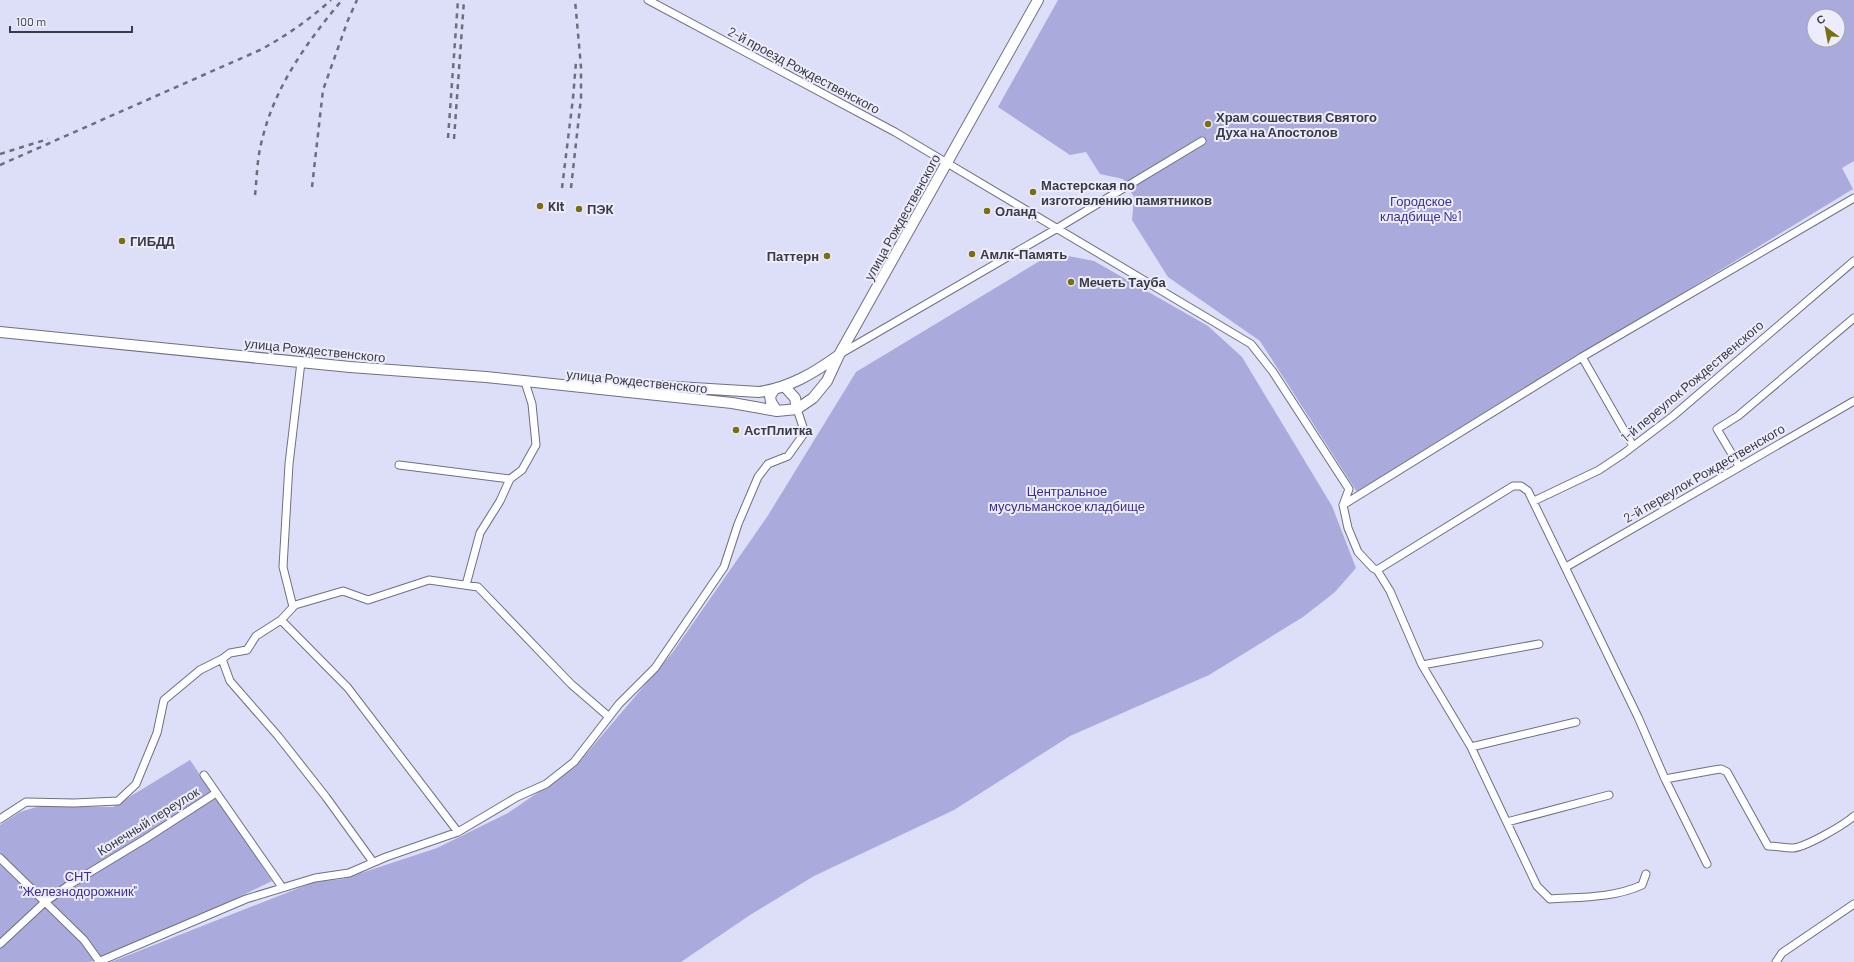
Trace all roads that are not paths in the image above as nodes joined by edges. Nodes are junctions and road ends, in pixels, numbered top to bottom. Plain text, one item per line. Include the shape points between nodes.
1 (648, 0) edge
2 (1038, 0) edge
3 (1202, 141) dead end
4 (947, 164) junction
5 (1854, 198) edge
6 (1056, 229) junction
7 (1854, 262) edge
8 (1854, 318) edge
9 (0, 332) edge
10 (839, 355) junction
11 (1582, 357) junction
12 (301, 362) junction
13 (486, 377) junction
14 (525, 382) junction
15 (785, 387) junction
16 (774, 390) junction
17 (1854, 401) edge
18 (797, 409) junction
19 (777, 411) junction
20 (1633, 446) junction
21 (399, 465) dead end
22 (1739, 466) junction
23 (510, 480) junction
24 (1534, 501) junction
25 (1343, 505) junction
26 (1566, 567) junction
27 (1377, 570) junction
28 (466, 585) junction
29 (293, 608) junction
30 (282, 620) junction
31 (1539, 644) dead end
32 (222, 659) junction
33 (1422, 665) junction
34 (608, 716) junction
35 (1576, 722) dead end
36 (1471, 747) junction
37 (204, 776) dead end
38 (1665, 779) junction
39 (216, 793) junction
40 (1609, 795) dead end
41 (1854, 816) edge
42 (0, 820) edge
43 (1507, 822) junction
44 (458, 832) junction
45 (0, 858) edge
46 (373, 862) junction
47 (1707, 864) dead end
48 (1646, 874) dead end
49 (282, 887) junction
50 (44, 902) junction
51 (1854, 904) edge
52 (0, 944) edge
53 (98, 962) edge
54 (1776, 962) edge

1 - 4 street, 2-й проезд Рождественского via 895,132
2 - 4 main road, улица Рождественского
3 - 6 street
4 - 6 street, 2-й проезд Рождественского
4 - 10 main road, улица Рождественского
5 - 11 street
6 - 10 street
6 - 25 street, 2-й проезд Рождественского via 1251,344 1273,372 1349,489
7 - 20 street, 1-й переулок Рождественского
8 - 22 street via 1738,416 1717,429
9 - 12 main road, улица Рождественского
10 - 15 main road via 818,370
10 - 18 main road, улица Рождественского via 827,381 813,398
11 - 20 street
11 - 25 street
12 - 13 main road, улица Рождественского
12 - 29 street via 289,464 283,567
13 - 14 main road, улица Рождественского
13 - 16 main road via 754,392
14 - 19 main road, улица Рождественского via 732,403
14 - 23 street via 532,404 536,445 522,470
15 - 16 main road
15 - 18 main road via 795,398
16 - 19 main road via 770,396
17 - 22 street, 2-й переулок Рождественского
18 - 19 main road, улица Рождественского
18 - 34 street via 803,435 788,456 768,464 758,478 738,524 724,567 655,668
20 - 24 street, 1-й переулок Рождественского via 1599,470
21 - 23 street
22 - 26 street, 2-й переулок Рождественского
23 - 28 street via 480,533
24 - 26 street
24 - 27 street via 1528,491 1520,486 1513,486
25 - 27 street via 1348,528 1358,552
26 - 38 street
27 - 33 street via 1390,591
28 - 29 street via 429,580 368,600 343,591 295,605
28 - 34 street via 478,587 571,684
29 - 30 street
30 - 32 street via 256,636 247,650 230,653
30 - 44 street via 348,688
31 - 33 street
32 - 42 street via 200,670 164,700 157,733 136,784 118,801 26,802
32 - 46 street via 230,680 278,736
33 - 36 street
34 - 44 street via 574,762 546,784 517,796
35 - 36 street
36 - 43 street
37 - 39 street
38 - 41 street via 1714,770 1727,772 1768,846 1795,848 1822,836
38 - 47 street
39 - 49 street
39 - 50 street, Конечный переулок
40 - 43 street
43 - 48 street via 1537,886 1550,899 1611,895 1642,885
44 - 46 street
45 - 50 street
46 - 49 street via 349,873 315,878
49 - 53 street via 246,899
50 - 52 street, Конечный переулок
50 - 53 street via 84,940
51 - 54 street via 1782,953

